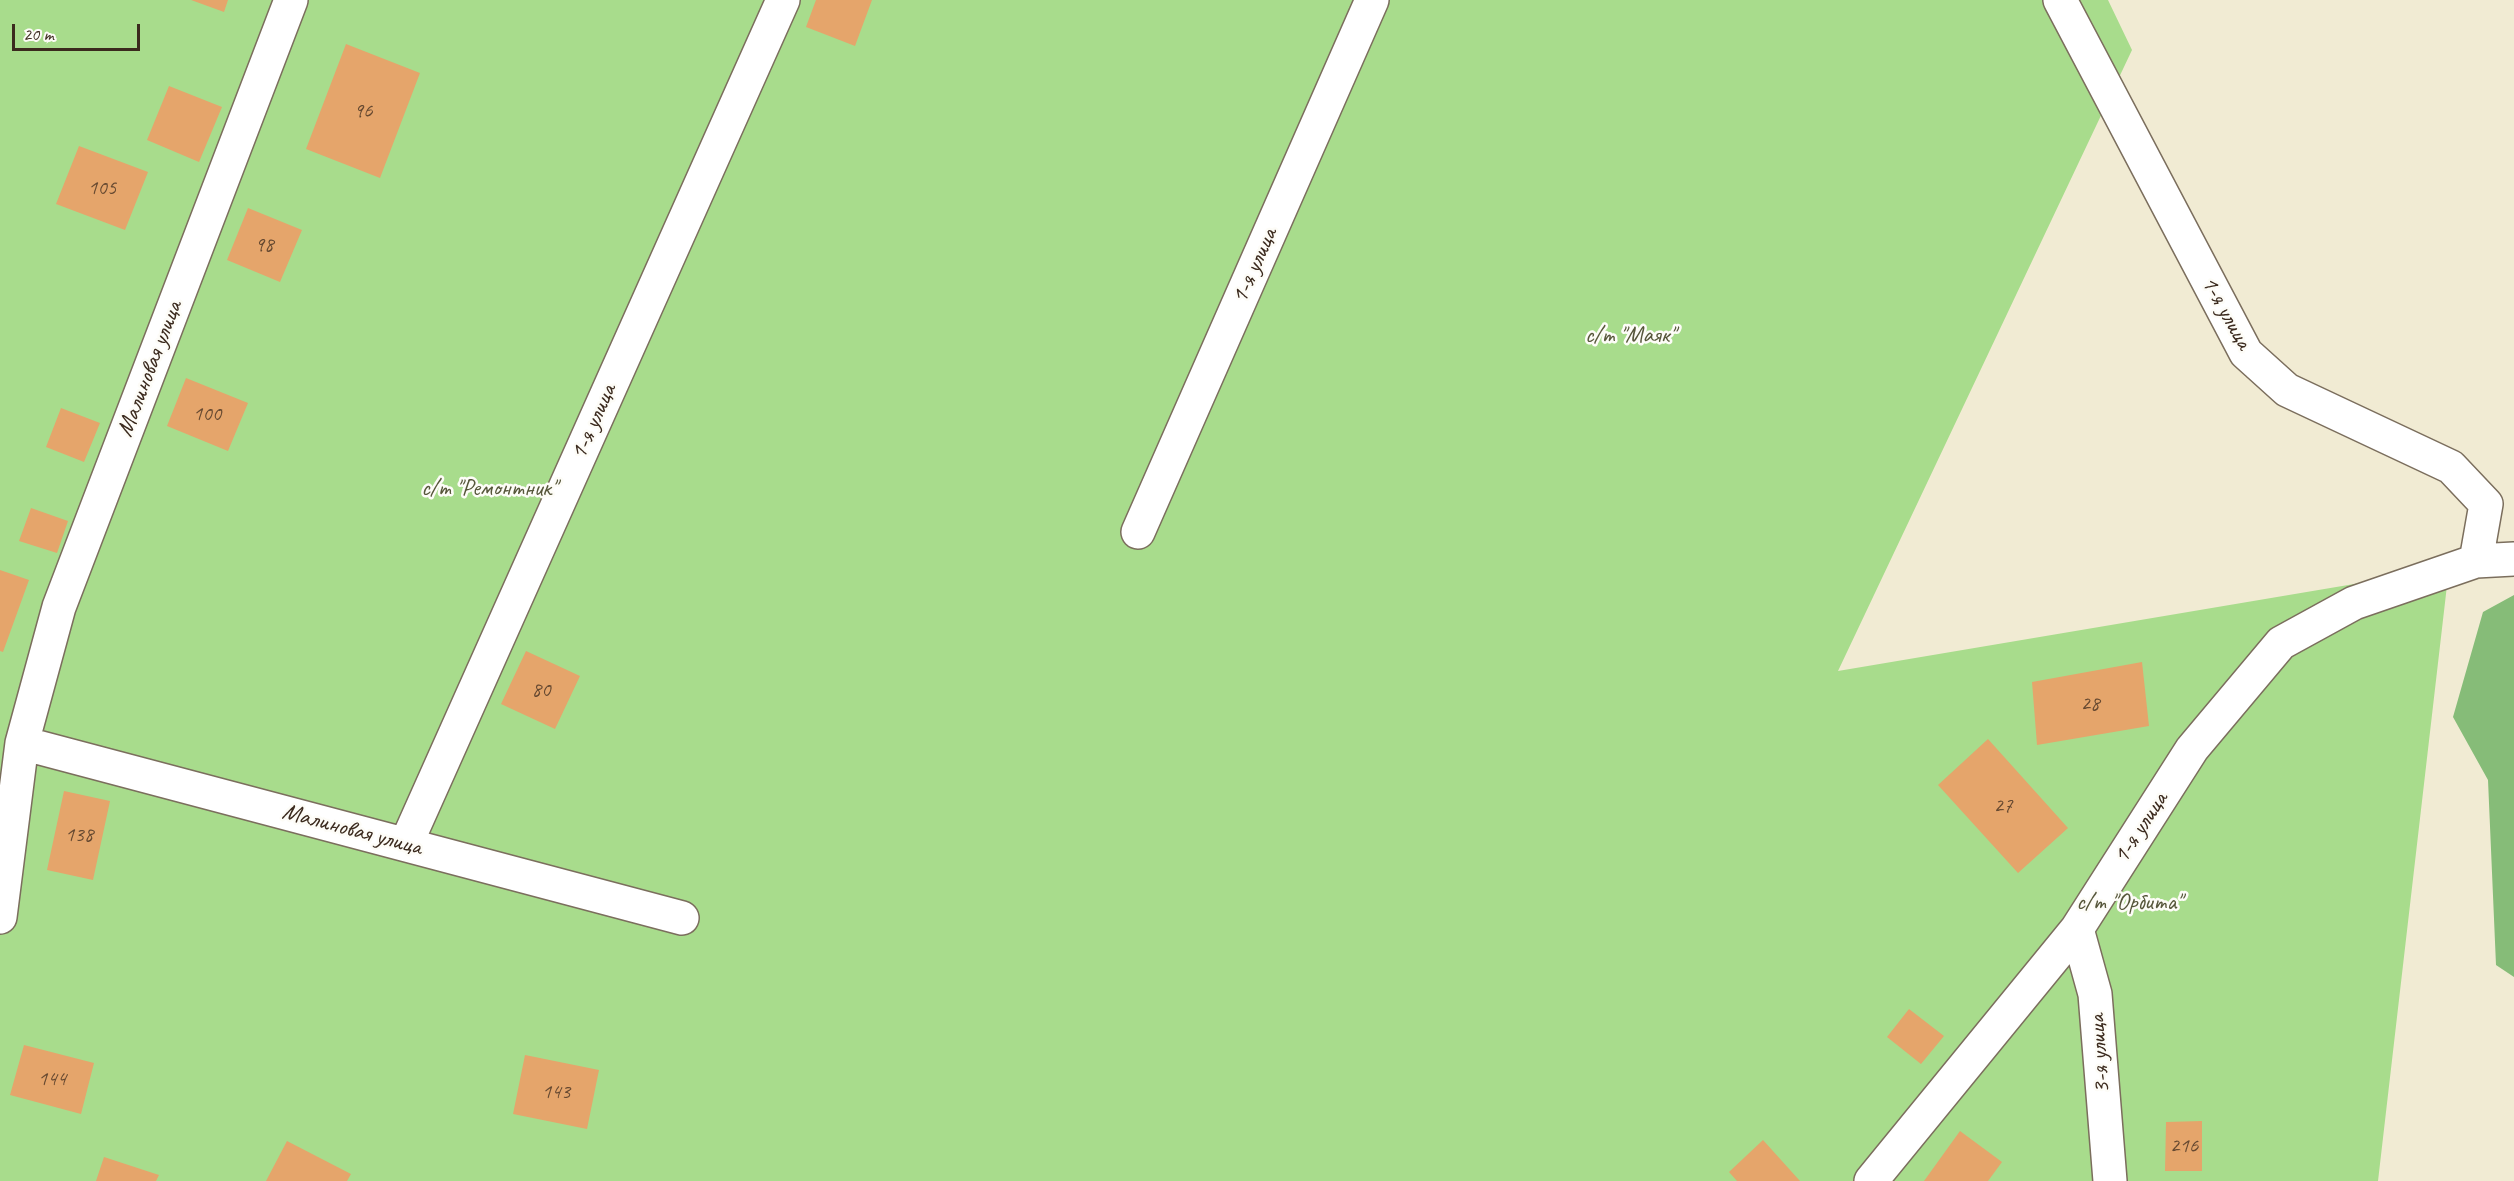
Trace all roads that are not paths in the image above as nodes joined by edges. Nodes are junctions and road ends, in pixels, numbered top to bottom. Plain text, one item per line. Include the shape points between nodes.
1 (291, 0) edge
2 (783, 0) edge
3 (1372, 0) edge
4 (2060, 0) edge
5 (1138, 532) dead end
6 (2514, 559) edge
7 (2476, 561) junction
8 (22, 743) junction
9 (406, 844) junction
10 (0, 917) edge
11 (682, 918) dead end
12 (2077, 929) junction
13 (1871, 1181) edge
14 (2110, 1181) edge

1 - 8 street, Малиновая улица via 59,607
2 - 9 street, 1-я улица
3 - 5 street, 1-я улица
4 - 7 street, 1-я улица via 2246,353 2287,390 2451,467 2486,504
6 - 7 street, 1-я улица
7 - 12 street, 1-я улица via 2354,603 2282,643 2192,749
8 - 9 street, Малиновая улица
8 - 10 street, Малиновая улица
9 - 11 street, Малиновая улица
12 - 13 street, 1-я улица
12 - 14 street, 3-я улица via 2095,994

